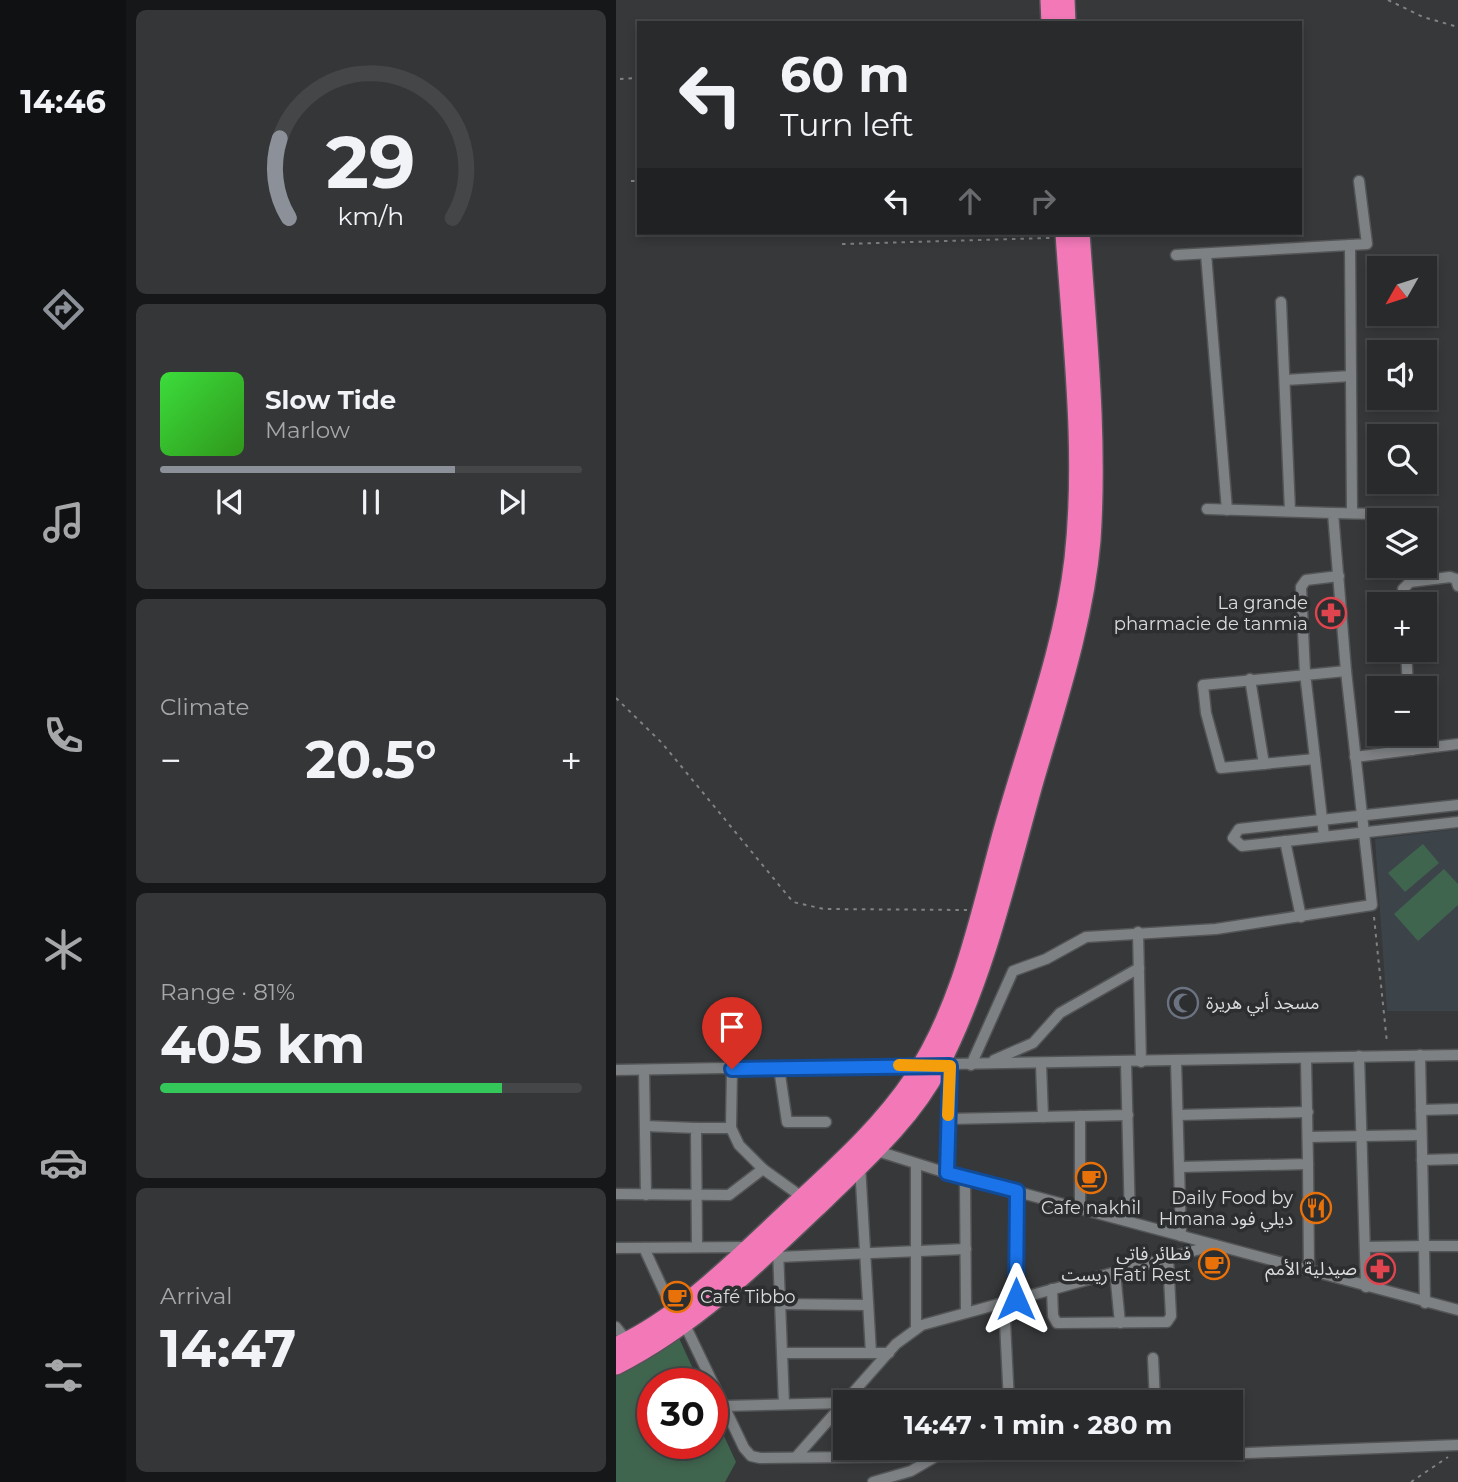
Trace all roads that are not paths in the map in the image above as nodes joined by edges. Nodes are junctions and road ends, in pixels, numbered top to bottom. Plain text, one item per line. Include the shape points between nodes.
1 (1050, 0) edge
2 (1065, 0) edge
3 (1051, 21) edge
4 (1066, 21) edge
5 (1359, 181) dead end
6 (1070, 235) edge
7 (1070, 235) edge
8 (1350, 245) junction
9 (1206, 254) junction
10 (1176, 256) dead end
11 (1281, 302) dead end
12 (1351, 376) junction
13 (1285, 380) junction
14 (1207, 509) dead end
15 (1227, 510) junction
16 (1290, 511) junction
17 (1333, 513) junction
18 (1352, 513) junction
19 (1367, 514) edge
20 (1339, 576) junction
21 (1458, 586) edge
22 (1403, 592) edge
23 (1346, 671) junction
24 (1305, 673) junction
25 (1250, 679) junction
26 (1458, 744) edge
27 (1412, 746) edge
28 (1412, 750) junction
29 (1355, 757) junction
30 (1315, 759) junction
31 (1264, 764) junction
32 (1458, 804) edge
33 (1362, 815) junction
34 (1321, 820) junction
35 (1458, 822) edge
36 (1364, 831) junction
37 (1324, 836) junction
38 (1285, 841) junction
39 (1301, 917) junction
40 (1138, 932) junction
41 (1139, 968) junction
42 (1420, 1055) junction
43 (1458, 1055) edge
44 (1359, 1056) junction
45 (1306, 1059) junction
46 (1176, 1061) junction
47 (1126, 1062) junction
48 (1141, 1062) junction
49 (988, 1063) junction
50 (1041, 1064) junction
51 (937, 1065) junction
52 (971, 1065) junction
53 (779, 1068) junction
54 (644, 1069) junction
55 (732, 1069) junction
56 (616, 1070) edge
57 (1458, 1109) edge
58 (1421, 1110) junction
59 (1307, 1112) junction
60 (1128, 1115) junction
61 (1178, 1115) junction
62 (1080, 1116) junction
63 (1043, 1117) junction
64 (947, 1118) junction
65 (826, 1122) dead end
66 (645, 1126) junction
67 (696, 1128) junction
68 (731, 1128) junction
69 (1421, 1135) junction
70 (1362, 1136) junction
71 (1308, 1137) junction
72 (868, 1147) junction
73 (1458, 1159) edge
74 (1422, 1160) junction
75 (916, 1164) junction
76 (1308, 1164) junction
77 (860, 1165) junction
78 (1180, 1167) junction
79 (763, 1169) junction
80 (947, 1173) junction
81 (965, 1178) junction
82 (1017, 1191) junction
83 (616, 1194) edge
84 (646, 1195) junction
85 (698, 1195) junction
86 (802, 1197) junction
87 (1080, 1208) junction
88 (1130, 1221) junction
89 (1181, 1236) junction
90 (1215, 1245) junction
91 (697, 1246) junction
92 (1458, 1246) edge
93 (750, 1247) junction
94 (1365, 1247) junction
95 (1424, 1247) junction
96 (616, 1248) edge
97 (644, 1248) junction
98 (966, 1249) junction
99 (778, 1250) junction
100 (916, 1250) junction
101 (866, 1252) junction
102 (1168, 1258) junction
103 (1309, 1271) junction
104 (1115, 1272) junction
105 (1366, 1287) junction
106 (1052, 1289) junction
107 (1016, 1299) junction
108 (1004, 1302) junction
109 (1425, 1303) junction
110 (780, 1304) junction
111 (869, 1305) junction
112 (1458, 1310) edge
113 (966, 1312) junction
114 (678, 1317) junction
115 (1120, 1323) junction
116 (916, 1328) junction
117 (620, 1339) edge
118 (783, 1353) junction
119 (871, 1353) junction
120 (889, 1353) junction
121 (1153, 1358) dead end
122 (616, 1365) edge
123 (704, 1368) edge
124 (855, 1390) edge
125 (1008, 1390) edge
126 (1154, 1390) edge
127 (833, 1402) edge
128 (785, 1404) junction
129 (728, 1406) edge
130 (728, 1413) edge
131 (833, 1415) edge
132 (1458, 1445) edge
133 (1243, 1449) edge
134 (796, 1457) junction
135 (833, 1457) edge
136 (930, 1460) edge
137 (873, 1482) edge

1 - 3 highway
2 - 4 highway
5 - 8 street via 1367,244
6 - 51 highway via 1077,439 1074,560 1059,636
7 - 51 highway via 1093,447 1087,574 1077,633 1007,883 976,979
8 - 9 street
8 - 12 street
9 - 10 street
9 - 15 street
11 - 13 street
12 - 13 street
12 - 18 street
13 - 16 street
14 - 15 street
15 - 16 street
16 - 17 street
17 - 18 street
17 - 20 street
18 - 19 street
20 - 23 street
20 - 24 street via 1301,584
21 - 22 street via 1450,577 1410,582
23 - 24 street
23 - 29 street
24 - 25 street
24 - 30 street
25 - 31 street
25 - 31 street via 1206,684 1201,690 1221,768
26 - 28 street
27 - 28 street
28 - 29 street
29 - 33 street
30 - 31 street
30 - 34 street
32 - 33 street
33 - 34 street
33 - 36 street
34 - 37 street
34 - 38 street via 1240,829 1233,835 1240,846
35 - 36 street
36 - 37 street
36 - 39 street via 1372,905
37 - 38 street
38 - 39 street
39 - 40 street via 1216,929
40 - 41 street
40 - 52 street via 1086,937 1016,969 1006,980
41 - 48 street
41 - 49 street via 1060,1013 1033,1043
42 - 43 street
42 - 44 street
42 - 58 street
44 - 45 street
44 - 70 street
45 - 46 street
45 - 59 street
46 - 48 street
46 - 61 street
47 - 48 street
47 - 50 street
47 - 60 street
49 - 50 street
49 - 52 street
50 - 63 street
51 - 52 street
51 - 53 street
51 - 64 street
51 - 72 highway via 919,1099
53 - 55 street
53 - 65 street via 787,1122
54 - 55 street
54 - 56 street
54 - 66 street
55 - 68 street
57 - 58 street
58 - 69 street
59 - 61 street
59 - 71 street
60 - 62 street
60 - 88 street
61 - 78 street
62 - 63 street
62 - 87 street
63 - 64 street
64 - 80 street
66 - 67 street
66 - 84 street
67 - 68 street
67 - 85 street
68 - 79 street via 739,1145
69 - 70 street
69 - 74 street
70 - 71 street
70 - 94 street
71 - 76 street
72 - 75 street
72 - 77 highway
72 - 86 highway
73 - 74 street
74 - 95 street
75 - 80 street
75 - 100 street
76 - 78 street
76 - 103 street
77 - 99 highway
77 - 101 street
78 - 89 street
79 - 85 street via 729,1195
79 - 86 street
80 - 81 street
81 - 82 street
81 - 98 street
82 - 87 street
82 - 107 street
83 - 84 street
84 - 85 street
85 - 91 street
86 - 93 highway
87 - 88 street
88 - 89 street
89 - 90 street
90 - 102 street
90 - 103 street
91 - 93 street
91 - 97 street
92 - 95 street
93 - 114 highway
94 - 95 street
94 - 105 street
95 - 109 street
96 - 97 street
97 - 114 street
98 - 100 street
98 - 113 street
99 - 101 street
99 - 110 street
99 - 114 highway
100 - 101 street
100 - 116 street
101 - 111 street
102 - 104 street
102 - 115 street via 1169,1321
103 - 105 street
104 - 106 street
104 - 115 street
105 - 109 street
106 - 107 street
106 - 115 street via 1057,1323
107 - 108 street
108 - 113 street
108 - 125 street
109 - 112 street
110 - 111 street
110 - 118 street
111 - 119 street
113 - 116 street
114 - 117 highway
114 - 122 highway
114 - 123 street
116 - 120 street
118 - 119 street
118 - 128 street
119 - 120 street
120 - 124 street
121 - 126 street
127 - 128 street
128 - 129 street
130 - 134 street via 751,1456
131 - 134 street
132 - 133 street
134 - 135 street
136 - 137 street via 904,1474

